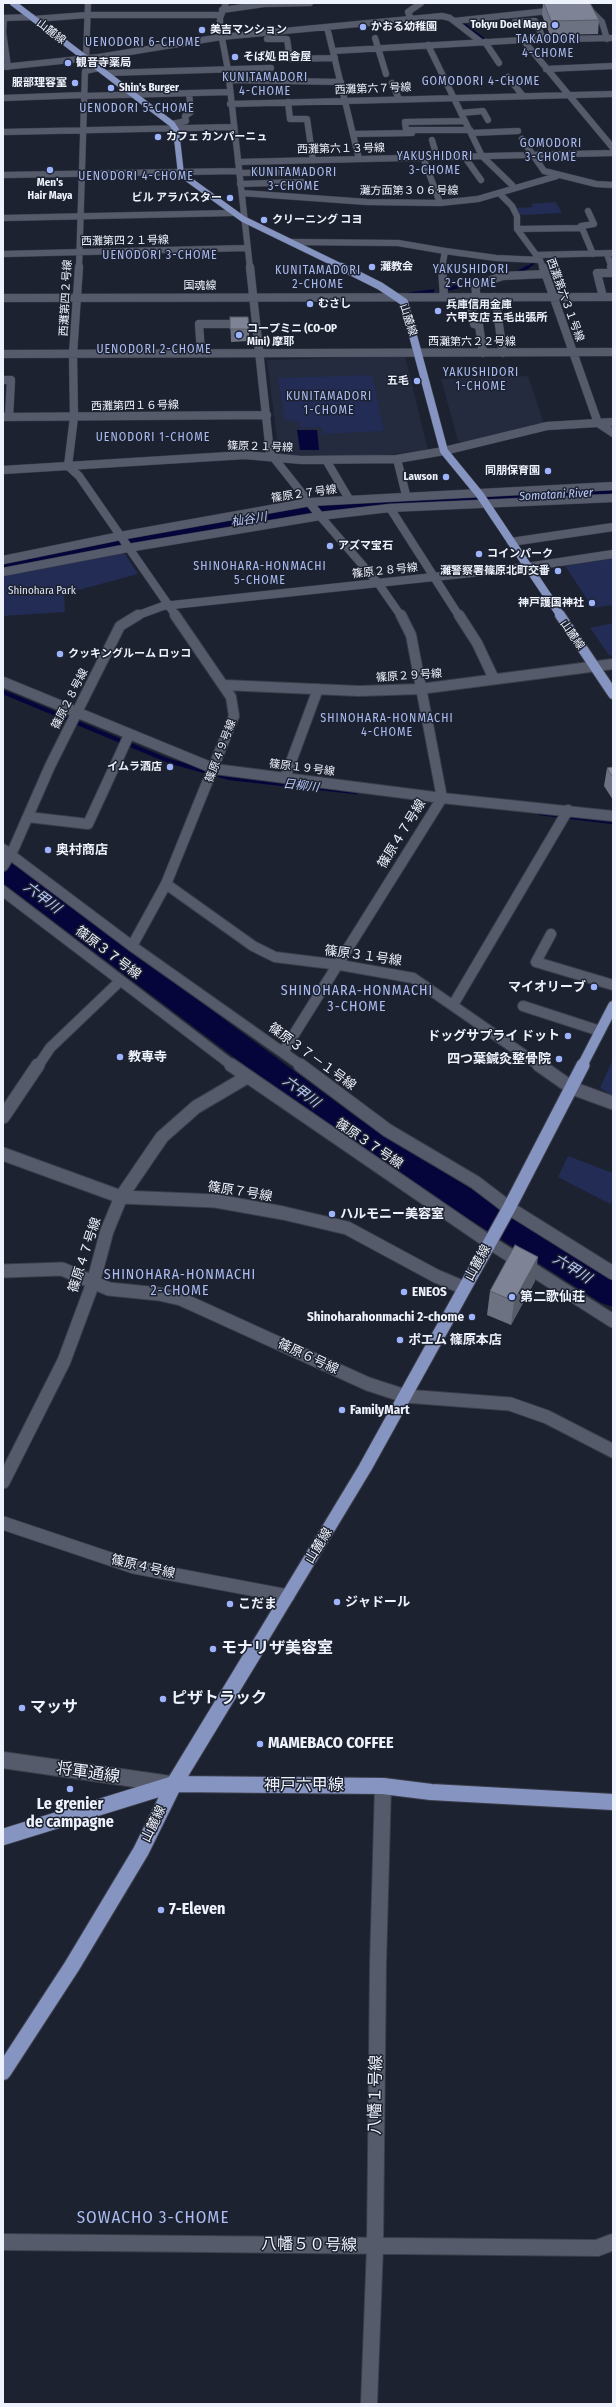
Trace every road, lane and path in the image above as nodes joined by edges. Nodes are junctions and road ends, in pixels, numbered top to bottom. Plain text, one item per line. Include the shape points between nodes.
1 (13, 3) edge
2 (88, 3) edge
3 (226, 3) edge
4 (310, 3) edge
5 (421, 3) edge
6 (314, 9) dead end
7 (566, 10) edge
8 (578, 10) edge
9 (222, 12) junction
10 (87, 15) junction
11 (4, 18) edge
12 (33, 18) junction
13 (411, 19) junction
14 (454, 21) junction
15 (508, 23) dead end
16 (327, 27) junction
17 (470, 27) dead end
18 (463, 28) junction
19 (262, 33) junction
20 (221, 36) junction
21 (375, 38) dead end
22 (610, 38) edge
23 (523, 40) junction
24 (544, 40) junction
25 (483, 42) junction
26 (428, 46) junction
27 (377, 49) junction
28 (334, 51) junction
29 (86, 57) junction
30 (335, 58) junction
31 (499, 63) dead end
32 (7, 66) edge
33 (613, 66) edge
34 (99, 68) junction
35 (271, 68) dead end
36 (546, 69) junction
37 (228, 70) junction
38 (107, 73) junction
39 (386, 74) dead end
40 (508, 77) dead end
41 (229, 80) junction
42 (341, 82) junction
43 (392, 83) dead end
44 (230, 92) junction
45 (189, 93) junction
46 (613, 94) edge
47 (84, 95) junction
48 (135, 95) junction
49 (567, 95) junction
50 (523, 96) junction
51 (454, 97) junction
52 (3, 98) edge
53 (399, 99) junction
54 (346, 100) junction
55 (288, 102) junction
56 (230, 104) junction
57 (461, 113) junction
58 (488, 120) dead end
59 (465, 121) junction
60 (174, 126) junction
61 (234, 127) junction
62 (83, 131) junction
63 (518, 131) dead end
64 (3, 132) edge
65 (471, 132) junction
66 (412, 133) dead end
67 (353, 134) junction
68 (522, 139) dead end
69 (432, 140) dead end
70 (613, 148) edge
71 (613, 153) edge
72 (531, 155) junction
73 (464, 156) junction
74 (482, 156) junction
75 (423, 157) junction
76 (437, 157) junction
77 (359, 159) junction
78 (298, 160) junction
79 (313, 160) junction
80 (238, 162) junction
81 (239, 172) junction
82 (300, 172) junction
83 (81, 174) junction
84 (181, 174) junction
85 (3, 175) edge
86 (557, 176) junction
87 (481, 180) dead end
88 (302, 182) junction
89 (240, 184) junction
90 (512, 185) dead end
91 (613, 185) edge
92 (499, 193) junction
93 (242, 194) junction
94 (305, 197) junction
95 (440, 203) junction
96 (588, 211) dead end
97 (232, 213) junction
98 (80, 216) junction
99 (3, 218) edge
100 (243, 219) junction
101 (582, 228) junction
102 (517, 229) junction
103 (291, 242) junction
104 (247, 248) junction
105 (445, 251) junction
106 (79, 252) junction
107 (3, 254) edge
108 (593, 254) junction
109 (610, 254) edge
110 (538, 258) junction
111 (545, 274) junction
112 (253, 297) junction
113 (397, 297) junction
114 (444, 297) junction
115 (495, 297) junction
116 (553, 297) junction
117 (603, 297) junction
118 (613, 297) edge
119 (3, 298) edge
120 (78, 298) junction
121 (473, 298) junction
122 (256, 324) junction
123 (572, 352) junction
124 (613, 352) edge
125 (201, 353) junction
126 (259, 353) junction
127 (418, 353) junction
128 (483, 353) junction
129 (503, 353) junction
130 (3, 354) edge
131 (73, 354) junction
132 (3, 380) edge
133 (267, 415) junction
134 (6, 417) edge
135 (74, 417) junction
136 (613, 422) edge
137 (598, 423) junction
138 (613, 433) edge
139 (444, 450) junction
140 (274, 458) junction
141 (397, 459) junction
142 (326, 460) junction
143 (68, 466) junction
144 (3, 470) edge
145 (613, 486) edge
146 (406, 495) junction
147 (480, 495) junction
148 (609, 498) edge
149 (349, 499) junction
150 (310, 502) junction
151 (486, 504) junction
152 (390, 508) junction
153 (613, 509) edge
154 (320, 516) junction
155 (613, 527) edge
156 (120, 536) junction
157 (511, 542) junction
158 (128, 548) junction
159 (613, 554) edge
160 (3, 560) edge
161 (527, 567) junction
162 (3, 572) edge
163 (434, 577) junction
164 (378, 583) junction
165 (169, 606) junction
166 (613, 664) edge
167 (594, 667) junction
168 (494, 679) junction
169 (3, 682) edge
170 (224, 685) junction
171 (318, 689) junction
172 (420, 689) junction
173 (613, 694) edge
174 (76, 715) junction
175 (129, 736) junction
176 (213, 772) junction
177 (284, 778) junction
178 (440, 801) junction
179 (568, 810) junction
180 (613, 816) edge
181 (28, 817) junction
182 (7, 852) edge
183 (3, 866) edge
184 (166, 884) junction
185 (3, 891) edge
186 (551, 934) dead end
187 (132, 946) junction
188 (340, 965) junction
189 (120, 980) junction
190 (613, 985) edge
191 (453, 1005) junction
192 (524, 1006) dead end
193 (613, 1006) edge
194 (600, 1031) junction
195 (283, 1052) junction
196 (247, 1077) junction
197 (572, 1088) junction
198 (613, 1102) edge
199 (3, 1117) edge
200 (3, 1154) edge
201 (121, 1197) junction
202 (509, 1208) junction
203 (489, 1242) junction
204 (3, 1271) edge
205 (613, 1273) edge
206 (93, 1283) junction
207 (464, 1288) junction
208 (613, 1321) edge
209 (405, 1396) junction
210 (613, 1451) edge
211 (3, 1482) edge
212 (3, 1523) edge
213 (288, 1596) junction
214 (3, 1760) edge
215 (174, 1784) junction
216 (384, 1786) junction
217 (613, 1802) edge
218 (3, 1837) edge
219 (3, 2072) edge
220 (3, 2242) edge
221 (613, 2242) edge
222 (375, 2246) junction
223 (369, 2404) edge

1 - 12 main road, 山麓線
2 - 10 street
3 - 9 street
4 - 6 street
4 - 9 street via 264,4
5 - 13 street via 408,12
7 - 14 street
8 - 22 street via 590,10 605,22
9 - 10 street
9 - 20 street
10 - 12 street
10 - 29 street
11 - 12 street
11 - 32 street
12 - 29 main road, 山麓線
13 - 14 street via 442,16
13 - 16 street
14 - 18 street
15 - 24 street via 536,22
16 - 19 street
16 - 28 street
17 - 18 street
18 - 25 street
19 - 20 street
19 - 30 street via 262,40 287,39 290,59
20 - 29 street
20 - 37 street
21 - 27 street
22 - 24 street
23 - 24 street
23 - 25 street
23 - 36 street
25 - 26 street
25 - 31 street
26 - 27 street
26 - 51 street
27 - 28 street
27 - 39 street
28 - 30 street
29 - 32 street
29 - 34 main road, 山麓線
30 - 42 street
33 - 36 street
34 - 38 main road, 山麓線
34 - 47 street, 西灘第四２号線 via 85,71
35 - 37 street
36 - 49 street
37 - 38 street
37 - 41 street
38 - 48 main road, 山麓線
40 - 50 street
41 - 42 street
41 - 44 street
42 - 54 street
43 - 53 street
44 - 45 street
44 - 56 street
45 - 48 street
45 - 60 street via 191,112 185,116 186,121
46 - 49 street, 西灘第六７号線
47 - 48 street
47 - 52 street
47 - 62 street, 西灘第四２号線
48 - 60 main road, 山麓線
49 - 50 street, 西灘第六７号線
49 - 70 street
50 - 51 street, 西灘第六７号線
51 - 53 street, 西灘第六７号線
51 - 57 street
53 - 54 street, 西灘第六７号線
54 - 55 street, 西灘第六７号線
54 - 67 street
55 - 56 street, 西灘第六７号線
55 - 79 street via 290,119 307,119
56 - 61 street
57 - 58 street via 483,111
57 - 59 street
59 - 65 street
59 - 65 street via 405,122 406,130
60 - 61 street
60 - 62 street
60 - 84 main road
61 - 80 street
62 - 64 street
62 - 83 street, 西灘第四２号線
63 - 65 street
65 - 74 street
66 - 67 street
67 - 77 street
68 - 72 street
69 - 76 street
71 - 72 street, 西灘第六１３号線
72 - 74 street, 西灘第六１３号線
72 - 86 street via 544,172
73 - 74 street, 西灘第六１３号線
73 - 76 street, 西灘第六１３号線
73 - 87 street
74 - 90 street
75 - 76 street, 西灘第六１３号線
75 - 77 street, 西灘第六１３号線
75 - 95 street
77 - 79 street, 西灘第六１３号線
78 - 79 street, 西灘第六１３号線
78 - 80 street, 西灘第六１３号線
78 - 82 street
80 - 81 street
81 - 82 street
81 - 84 street
81 - 89 street
82 - 88 street
83 - 84 street
83 - 85 street
83 - 98 street, 西灘第四２号線
84 - 97 main road, 山麓線
86 - 91 street
86 - 92 street, 灘方面第３０６号線
88 - 89 street
88 - 94 street
89 - 93 street
92 - 95 street, 灘方面第３０６号線 via 478,199
92 - 102 street, 西灘第六３１号線 via 512,206 517,216
93 - 94 street, 灘方面第３０６号線
93 - 100 street
94 - 95 street, 灘方面第３０６号線 via 367,202
96 - 101 street via 594,224 581,226
97 - 98 street
97 - 100 main road, 山麓線
98 - 99 street
98 - 106 street, 西灘第四２号線
100 - 103 main road, 山麓線
100 - 104 street
101 - 102 street
101 - 108 street
102 - 110 street, 西灘第六３１号線
103 - 105 street via 398,243
103 - 113 main road, 山麓線
104 - 106 street, 西灘第四２１号線
104 - 112 street
105 - 110 street via 496,258
105 - 114 street via 442,266
106 - 107 street, 西灘第四２１号線
106 - 120 street, 西灘第四２号線
108 - 109 street
108 - 110 street
109 - 117 street via 613,273 597,273
110 - 111 street, 西灘第六３１号線
111 - 116 street, 西灘第六３１号線
111 - 121 street via 503,276 488,281 475,286
112 - 113 street, 国魂線
112 - 120 street, 国魂線
112 - 122 street
113 - 114 street, 国魂線
113 - 127 main road, 山麓線 via 404,302
114 - 121 street, 国魂線
115 - 116 street, 国魂線
115 - 121 street, 国魂線
115 - 129 street
116 - 117 street, 国魂線
116 - 123 street, 西灘第六３１号線
117 - 118 street, 国魂線
119 - 120 street, 国魂線
120 - 131 street, 西灘第四２号線
121 - 128 street via 474,324 479,325
122 - 125 street via 199,324
122 - 126 street
123 - 124 street, 西灘第六２２号線
123 - 129 street, 西灘第六２２号線
123 - 137 street, 西灘第六３１号線
125 - 126 street, 西灘第六２２号線
125 - 131 street, 西灘第六２２号線
126 - 127 street, 西灘第六２２号線
126 - 133 street
127 - 128 street, 西灘第六２２号線
127 - 139 main road, 山麓線
128 - 129 street, 西灘第六２２号線
130 - 131 street, 西灘第六２２号線
131 - 135 street, 西灘第四２号線
132 - 134 street via 11,380
133 - 135 street, 西灘第四１６号線
133 - 140 street via 270,453
134 - 135 street, 西灘第四１６号線
135 - 143 street, 西灘第四２号線
136 - 137 street, 篠原２１号線
137 - 138 street
137 - 139 street, 篠原２１号線 via 547,426
139 - 141 street, 篠原２１号線
139 - 147 main road, 山麓線
140 - 142 street, 篠原２１号線
140 - 143 street, 篠原２１号線 via 245,455
140 - 150 street
141 - 142 street, 篠原２１号線
141 - 146 street
142 - 149 street
143 - 144 street, 篠原２１号線
143 - 156 street via 79,476
145 - 147 street, 篠原２７号線
146 - 147 street, 篠原２７号線
146 - 149 street, 篠原２７号線
147 - 151 main road, 山麓線
148 - 151 street, 篠原２７号線
148 - 153 street
149 - 150 street, 篠原２７号線
150 - 154 street, 篠原４７号線
150 - 156 street, 篠原２７号線
151 - 152 street, 篠原２７号線
151 - 157 main road, 山麓線
152 - 154 street, 篠原２７号線
152 - 163 street
154 - 158 street, 篠原２７号線
154 - 164 street, 篠原４７号線
155 - 157 street
156 - 158 street, 篠原４９号線
156 - 160 street, 篠原２７号線
157 - 161 main road, 山麓線
158 - 162 street, 篠原２７号線
158 - 165 street, 篠原４９号線
159 - 161 street, 篠原２８号線
161 - 163 street, 篠原２８号線
161 - 167 main road, 山麓線
163 - 164 street, 篠原２８号線
163 - 168 street via 476,643
164 - 165 street, 篠原２８号線
164 - 172 street, 篠原４７号線 via 400,613 411,635
165 - 170 street, 篠原４９号線
165 - 174 street, 篠原２８号線 via 142,612 120,626
166 - 167 street, 篠原２９号線
167 - 168 street, 篠原２９号線
167 - 173 main road, 山麓線
168 - 172 street, 篠原２９号線
169 - 174 street, 篠原１９号線
170 - 171 street, 篠原２９号線
170 - 176 street, 篠原４９号線 via 231,697 234,716
171 - 172 street, 篠原２９号線
171 - 177 street
172 - 178 street, 篠原４７号線
174 - 175 street, 篠原１９号線
174 - 181 street, 篠原２８号線
175 - 176 street, 篠原１９号線
175 - 181 street via 88,824
176 - 177 street, 篠原１９号線
176 - 184 street, 篠原４９号線
177 - 178 street, 篠原１９号線
178 - 179 street, 篠原１９号線
178 - 188 street, 篠原４７号線
179 - 180 street, 篠原１９号線
179 - 191 street
181 - 182 street, 篠原２８号線
182 - 183 street, 篠原２８号線
182 - 187 street, 篠原３７－１号線
184 - 187 street, 篠原４９号線
184 - 188 street, 篠原３１号線 via 253,946 275,957
185 - 189 street, 篠原３７号線
186 - 190 street via 536,962
187 - 195 street, 篠原３７－１号線
188 - 191 street, 篠原３１号線 via 413,978
188 - 195 street, 篠原４７号線
189 - 196 street, 篠原３７号線
189 - 199 street via 50,1048
191 - 197 street, 篠原３１号線
192 - 194 street
193 - 194 main road, 山麓線
194 - 197 main road, 山麓線
195 - 202 street, 篠原３７－１号線 via 387,1130 475,1182
196 - 201 street, 篠原４７号線 via 196,1107 162,1137
196 - 203 street, 篠原３７号線
197 - 198 street, 篠原３１号線
197 - 202 main road, 山麓線
200 - 201 street, 篠原７号線
201 - 206 street, 篠原４７号線 via 107,1231
201 - 207 street, 篠原７号線 via 216,1200 347,1228 436,1276
202 - 203 main road, 山麓線
202 - 205 street, 篠原３７－１号線
203 - 207 main road, 山麓線
203 - 208 street, 篠原３７号線
204 - 206 street, 篠原６号線 via 62,1269
206 - 209 street, 篠原６号線 via 109,1289 181,1299 368,1384
206 - 211 street, 篠原４７号線 via 64,1361
207 - 209 main road, 山麓線
209 - 210 street, 篠原６号線 via 510,1404 547,1417
209 - 213 main road, 山麓線 via 366,1468
212 - 213 street, 篠原４号線 via 134,1567
213 - 215 main road, 山麓線
214 - 215 street, 将軍通線
215 - 216 main road, 神戸六甲線
215 - 218 main road, 神戸六甲線
215 - 219 main road, 山麓線 via 141,1851 72,1966
216 - 217 main road, 神戸六甲線 via 438,1792
216 - 222 street, 八幡１号線 via 378,1964
220 - 222 street, 八幡５０号線
221 - 222 street, 八幡５０号線 via 597,2248
222 - 223 street, 八幡１号線

